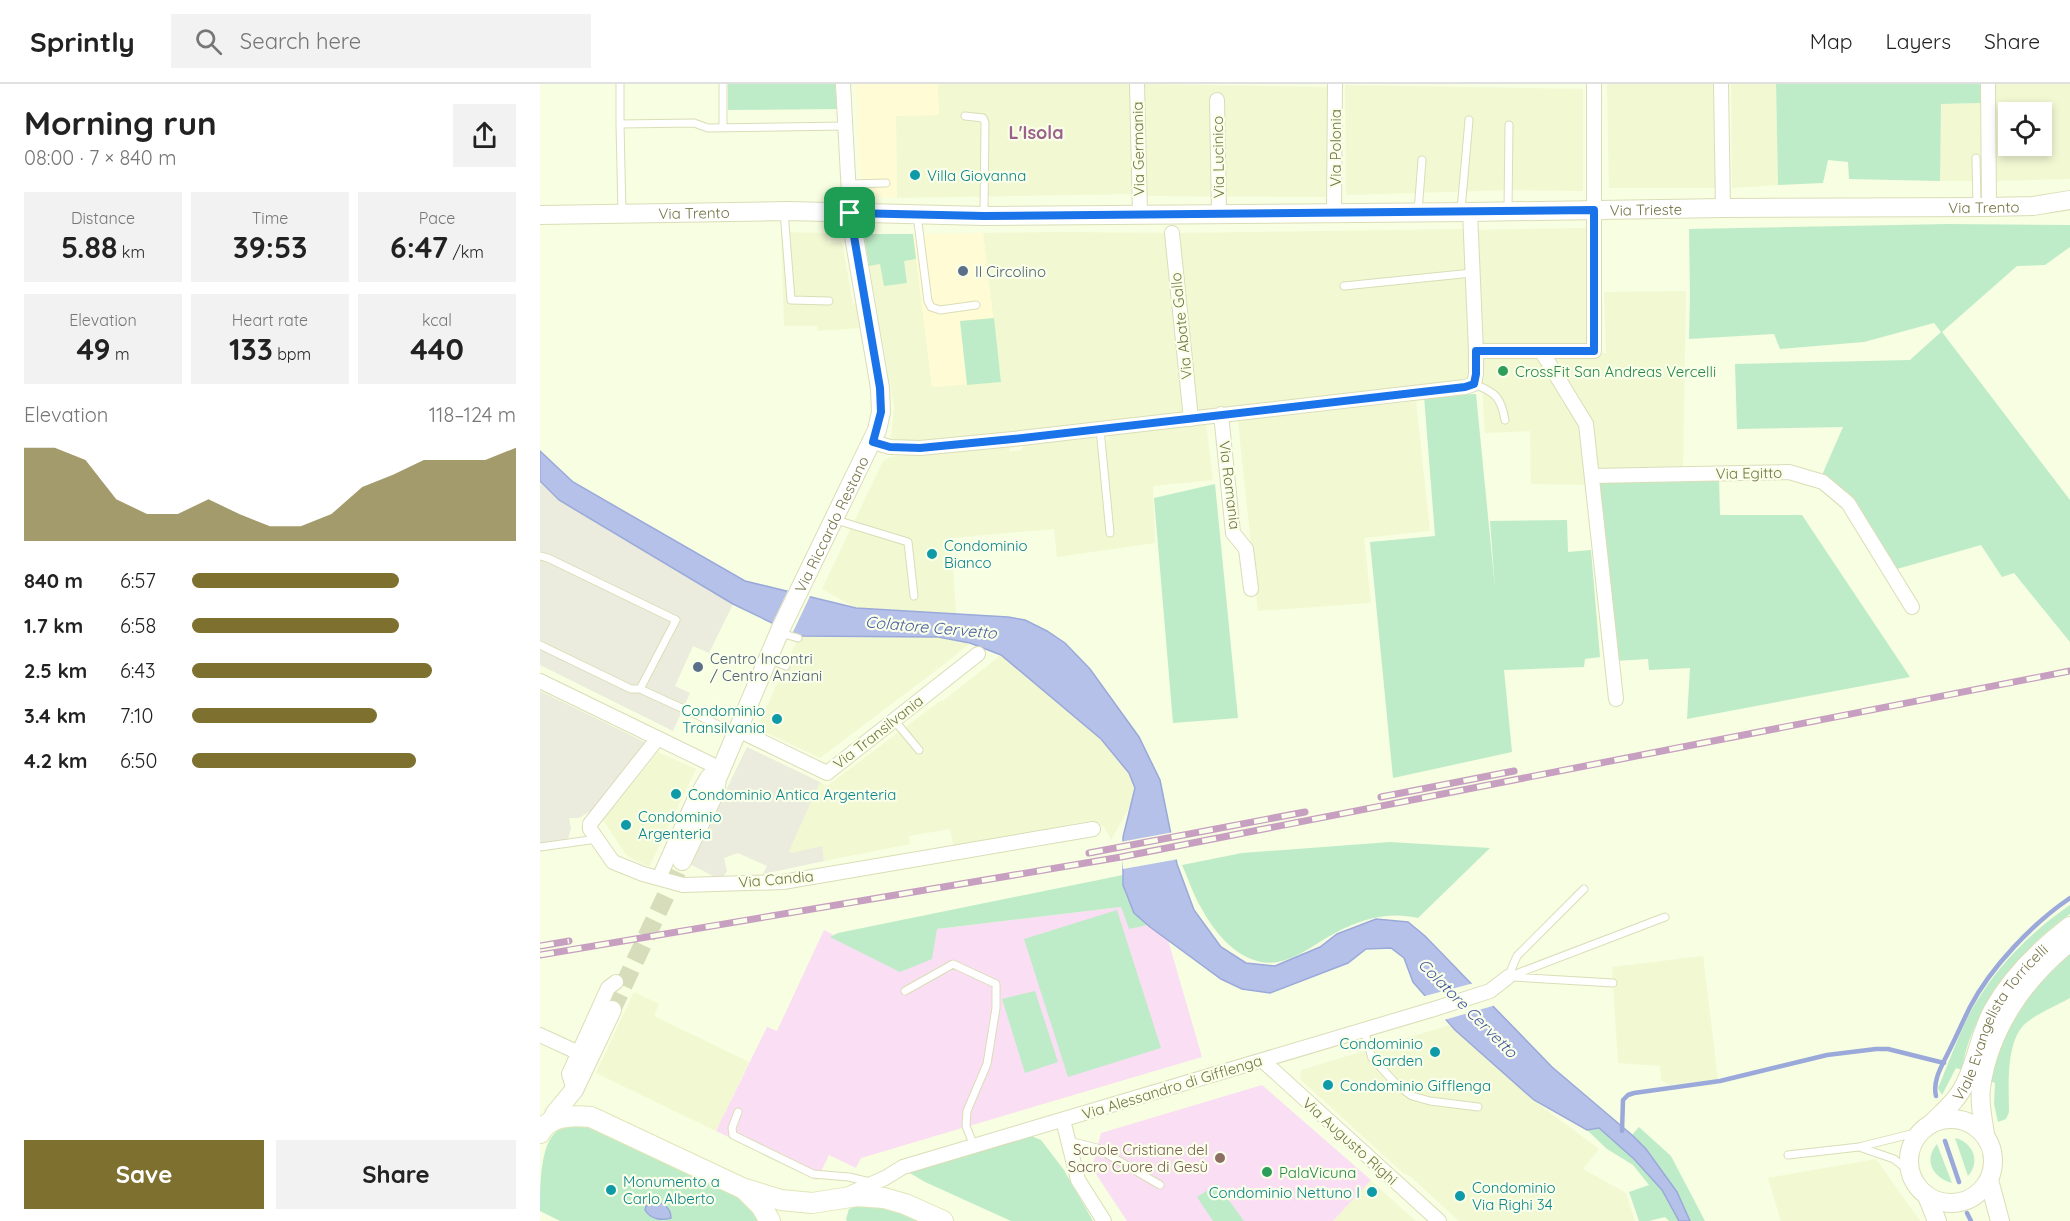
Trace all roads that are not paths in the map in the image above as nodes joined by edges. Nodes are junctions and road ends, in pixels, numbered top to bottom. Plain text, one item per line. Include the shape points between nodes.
1 (620, 84) edge
2 (723, 84) edge
3 (843, 84) edge
4 (1137, 84) edge
5 (1335, 84) edge
6 (1594, 84) edge
7 (1721, 84) edge
8 (1988, 84) edge
9 (1217, 100) dead end
10 (964, 116) dead end
11 (1469, 120) dead end
12 (620, 124) junction
13 (1509, 125) dead end
14 (846, 126) junction
15 (723, 128) junction
16 (1976, 158) dead end
17 (1422, 160) dead end
18 (886, 183) dead end
19 (849, 184) junction
20 (2070, 200) edge
21 (1983, 207) junction
22 (2032, 207) junction
23 (1723, 208) junction
24 (1937, 208) joint
25 (1594, 210) junction
26 (784, 211) junction
27 (2070, 211) edge
28 (1334, 212) junction
29 (1418, 212) junction
30 (1466, 212) junction
31 (1508, 212) junction
32 (850, 213) junction
33 (1219, 213) junction
34 (622, 214) junction
35 (1140, 214) junction
36 (540, 215) edge
37 (917, 215) junction
38 (984, 216) junction
39 (1172, 233) dead end
40 (1472, 273) junction
41 (1344, 286) dead end
42 (829, 301) dead end
43 (976, 305) dead end
44 (1476, 351) junction
45 (1542, 352) junction
46 (1474, 384) junction
47 (1221, 414) junction
48 (1191, 419) junction
49 (1505, 420) dead end
50 (1100, 429) junction
51 (873, 442) junction
52 (1592, 476) junction
53 (835, 519) junction
54 (1110, 533) dead end
55 (540, 556) edge
56 (1251, 589) dead end
57 (914, 596) dead end
58 (1912, 607) dead end
59 (780, 631) junction
60 (798, 638) dead end
61 (540, 645) edge
62 (978, 654) dead end
63 (768, 659) junction
64 (786, 666) dead end
65 (540, 681) edge
66 (640, 688) junction
67 (1616, 699) dead end
68 (894, 720) junction
69 (737, 732) junction
70 (658, 738) junction
71 (919, 750) dead end
72 (720, 771) junction
73 (1093, 829) dead end
74 (598, 839) junction
75 (540, 847) edge
76 (682, 861) tunnel mouth
77 (659, 878) junction
78 (1584, 889) dead end
79 (1665, 917) dead end
80 (2070, 926) edge
81 (2070, 942) edge
82 (1508, 977) junction
83 (616, 982) dead end
84 (1613, 982) dead end
85 (905, 991) dead end
86 (612, 1010) tunnel mouth
87 (1364, 1029) junction
88 (540, 1035) edge
89 (579, 1053) junction
90 (1262, 1060) junction
91 (574, 1090) junction
92 (1478, 1107) dead end
93 (738, 1112) dead end
94 (591, 1117) junction
95 (1063, 1120) junction
96 (546, 1127) edge
97 (1926, 1127) junction
98 (1985, 1134) junction
99 (1068, 1141) junction
100 (974, 1147) junction
101 (1859, 1147) junction
102 (1788, 1155) dead end
103 (1909, 1171) junction
104 (1989, 1180) junction
105 (873, 1183) junction
106 (1160, 1185) dead end
107 (742, 1188) junction
108 (1927, 1196) junction
109 (835, 1199) junction
110 (770, 1221) edge
111 (943, 1221) edge
112 (1104, 1221) edge
113 (1439, 1221) edge
114 (1937, 1221) edge
115 (2000, 1221) edge

1 - 12 lane
2 - 15 lane
3 - 14 street, Via Riccardo Restano
4 - 35 street, Via Germania
5 - 28 street, Via Polonia
6 - 25 street
7 - 23 street
8 - 21 street
9 - 33 street, Via Lucinico
10 - 38 lane via 983,118 985,123
11 - 30 lane
12 - 15 lane via 694,123
12 - 34 lane
13 - 31 lane
14 - 15 lane
14 - 19 street, Via Riccardo Restano
16 - 21 lane
17 - 29 lane
18 - 19 lane
19 - 32 street, Via Riccardo Restano
20 - 22 street
21 - 22 street, Via Trento
21 - 24 street, Via Trento
22 - 27 street
23 - 24 street, Via Trieste
23 - 25 street, Via Trieste
25 - 31 street, Via Trieste
25 - 45 street via 1594,351
26 - 32 street, Via Trento
26 - 34 street, Via Trento
26 - 42 lane via 791,300
28 - 29 street, Via Trieste
28 - 33 street, Via Trieste
29 - 30 street, Via Trieste
30 - 31 street, Via Trieste
30 - 40 street
32 - 37 street, Via Trieste
32 - 51 street, Via Riccardo Restano via 880,388 881,412
33 - 35 street, Via Trieste
34 - 36 street, Via Trento
35 - 38 street, Via Trieste
37 - 38 street, Via Trieste
37 - 43 lane via 931,307 940,310
39 - 48 street, Via Abate Gallo
40 - 41 lane
40 - 44 street
44 - 45 street
44 - 46 street
45 - 52 street via 1586,424
46 - 47 street
46 - 49 lane via 1496,396
47 - 48 street
47 - 56 street, Via Romania via 1233,533 1246,549
48 - 50 street
50 - 51 street via 1014,445 920,448
50 - 54 lane
51 - 53 street, Via Riccardo Restano
52 - 58 street, Via Egitto via 1789,472 1823,482 1848,502
52 - 67 street
53 - 57 lane via 908,542
53 - 59 street, Via Riccardo Restano
55 - 66 lane via 676,620
59 - 60 lane
59 - 63 street, Via Riccardo Restano
61 - 66 lane via 631,688
62 - 68 street, Via Transilvania
63 - 64 lane
63 - 69 street, Via Riccardo Restano
65 - 70 street
66 - 69 lane
68 - 69 street, Via Transilvania via 827,772
68 - 71 lane
69 - 72 street, Via Riccardo Restano
70 - 72 street
70 - 74 street via 590,824
72 - 76 street, Via Riccardo Restano via 715,792
72 - 77 street, Via Riccardo Restano via 708,776 694,800
73 - 77 street, Via Candia via 783,882 683,885
74 - 75 lane
74 - 77 street, Via Candia via 614,862
78 - 82 lane via 1517,956
79 - 82 lane
80 - 97 street, Viale Evangelista Torricelli via 2050,941 2010,984 1992,1010 1965,1085 1950,1106
81 - 98 street, Viale Evangelista Torricelli via 2038,970 2004,1016 1980,1090
82 - 84 lane
82 - 87 street, Via Alessandro di Gifflenga via 1490,991
83 - 89 street via 608,988
85 - 100 lane via 954,964 996,984 987,1064 967,1111 966,1126
86 - 91 street
87 - 90 street, Via Alessandro di Gifflenga
87 - 92 lane via 1372,1058 1412,1096
88 - 89 street
89 - 91 street via 569,1074
90 - 95 street, Via Alessandro di Gifflenga
90 - 113 street, Via Augusto Righi via 1332,1116
91 - 94 street via 576,1101
91 - 96 street
93 - 105 lane via 732,1135 813,1174
94 - 96 main road via 576,1115
94 - 107 main road
95 - 99 street
95 - 100 street, Via Alessandro di Gifflenga
97 - 98 street via 1946,1118 1961,1119
97 - 101 lane
97 - 103 street via 1911,1144
98 - 104 street via 1994,1156
99 - 106 lane via 1097,1148
99 - 112 street via 1078,1180
100 - 105 street, Via Alessandro di Gifflenga via 903,1167
101 - 102 lane
101 - 103 lane via 1894,1159
103 - 108 street
104 - 108 street via 1969,1200 1940,1202
104 - 115 street
105 - 109 street, Via Alessandro di Gifflenga
107 - 109 main road via 795,1202
107 - 110 main road
108 - 114 street
109 - 111 main road via 884,1198

